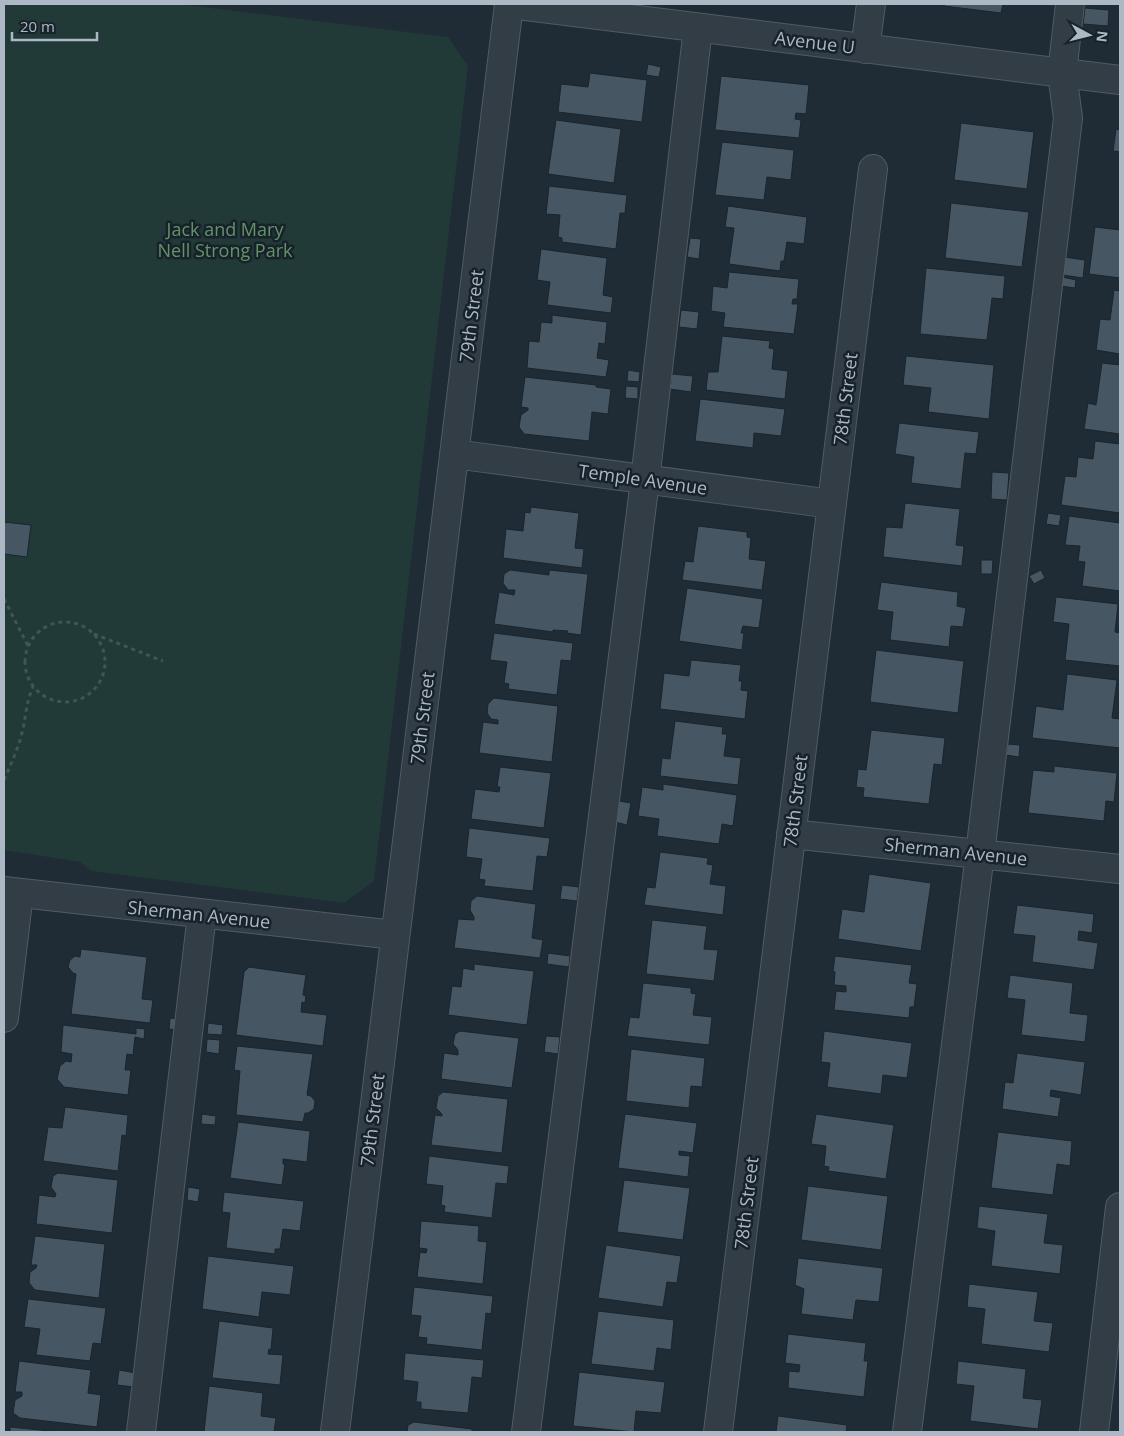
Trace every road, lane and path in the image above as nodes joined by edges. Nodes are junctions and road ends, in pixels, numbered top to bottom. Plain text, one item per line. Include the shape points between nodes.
1 (509, 4) edge
2 (871, 4) edge
3 (1070, 4) edge
4 (698, 28) junction
5 (865, 48) junction
6 (1062, 73) junction
7 (1120, 80) edge
8 (873, 169) dead end
9 (454, 454) junction
10 (645, 480) junction
11 (832, 504) junction
12 (4, 599) edge
13 (93, 633) junction
14 (28, 647) junction
15 (163, 661) dead end
16 (33, 687) junction
17 (4, 780) edge
18 (791, 834) junction
19 (980, 854) junction
20 (1120, 869) edge
21 (11, 892) edge
22 (202, 914) junction
23 (395, 935) junction
24 (4, 1018) edge
25 (1120, 1207) edge
26 (141, 1432) edge
27 (334, 1432) edge
28 (526, 1432) edge
29 (718, 1432) edge
30 (907, 1432) edge
31 (1094, 1432) edge

1 - 4 street, Avenue U
1 - 9 street, 79th Street
2 - 5 street
3 - 6 street
4 - 5 street, Avenue U
4 - 10 street
5 - 6 street, Avenue U
6 - 7 street, Avenue U
6 - 19 street via 1068,118
8 - 11 street, 78th Street
9 - 10 street, Temple Avenue
9 - 23 street, 79th Street
10 - 11 street, Temple Avenue
10 - 28 street
11 - 18 street, 78th Street
12 - 14 path
13 - 14 path via 80,624 53,623 40,630
13 - 15 path
13 - 16 path via 105,656 105,669 92,692 82,699 57,702
14 - 16 path via 25,666
16 - 17 path via 20,742
18 - 19 street, Sherman Avenue
18 - 29 street, 78th Street
19 - 20 street, Sherman Avenue
19 - 30 street
21 - 22 street, Sherman Avenue
21 - 24 street
22 - 23 street, Sherman Avenue
22 - 26 street
23 - 27 street, 79th Street
25 - 31 street

